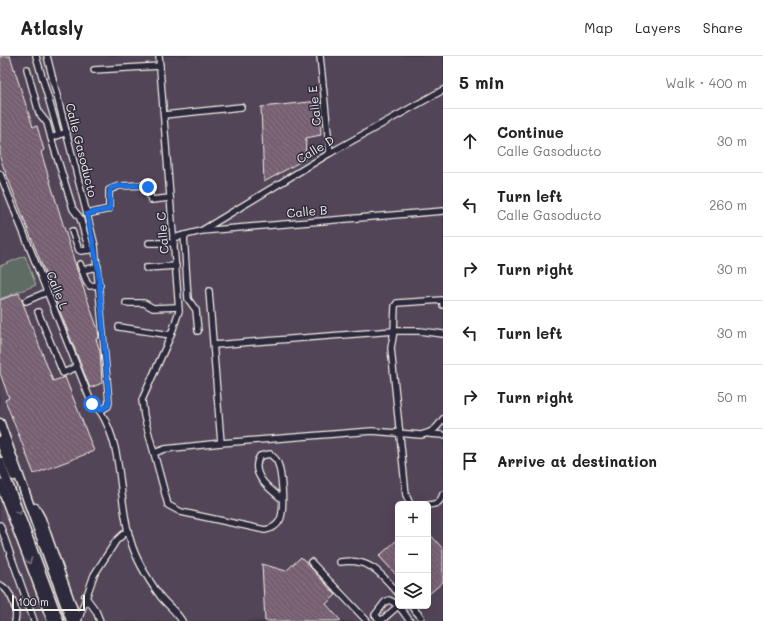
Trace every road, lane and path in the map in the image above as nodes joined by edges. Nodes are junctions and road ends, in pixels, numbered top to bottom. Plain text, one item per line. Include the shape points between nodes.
1 (36, 56) edge
2 (47, 56) edge
3 (160, 56) edge
4 (320, 56) edge
5 (160, 66) junction
6 (27, 69) dead end
7 (94, 70) dead end
8 (443, 90) edge
9 (240, 108) dead end
10 (164, 115) junction
11 (67, 132) junction
12 (59, 135) junction
13 (51, 138) junction
14 (330, 153) junction
15 (0, 174) edge
16 (170, 198) junction
17 (443, 211) edge
18 (87, 214) junction
19 (72, 231) dead end
20 (201, 231) junction
21 (184, 235) junction
22 (174, 240) junction
23 (149, 243) dead end
24 (95, 249) junction
25 (89, 250) junction
26 (176, 266) junction
27 (98, 267) junction
28 (146, 268) dead end
29 (100, 285) junction
30 (209, 291) dead end
31 (47, 292) junction
32 (443, 300) edge
33 (26, 301) dead end
34 (126, 303) dead end
35 (443, 305) edge
36 (178, 307) junction
37 (38, 312) dead end
38 (119, 327) dead end
39 (198, 331) dead end
40 (394, 331) junction
41 (443, 334) edge
42 (171, 335) junction
43 (214, 345) junction
44 (77, 367) junction
45 (100, 410) junction
46 (443, 419) edge
47 (0, 423) edge
48 (399, 434) junction
49 (429, 434) junction
50 (443, 435) edge
51 (0, 441) edge
52 (220, 443) junction
53 (154, 453) junction
54 (0, 462) edge
55 (0, 484) edge
56 (443, 494) edge
57 (282, 499) junction
58 (409, 501) edge
59 (29, 502) junction
60 (431, 505) edge
61 (0, 525) edge
62 (128, 530) junction
63 (311, 562) dead end
64 (340, 562) dead end
65 (0, 585) edge
66 (395, 589) edge
67 (85, 596) junction
68 (400, 609) edge
69 (414, 609) edge
70 (421, 617) dead end
71 (16, 621) edge
72 (34, 621) edge
73 (52, 621) edge
74 (59, 621) edge
75 (67, 621) edge
76 (71, 621) edge
77 (78, 621) edge
78 (100, 621) edge
79 (182, 621) edge
80 (367, 621) edge
81 (410, 621) edge

1 - 12 street
2 - 11 street, Calle Gasoducto
3 - 5 street, Calle C
4 - 14 street, Calle E
5 - 7 street
5 - 10 street, Calle C
6 - 13 street via 39,113 47,123
8 - 14 street, Calle D
9 - 10 street
10 - 16 street, Calle C
11 - 12 street
11 - 18 street, Calle Gasoducto
12 - 13 street
13 - 25 street
14 - 20 street, Calle D
15 - 31 street, Calle L
16 - 18 street via 151,200 148,187 145,185 119,186 110,190 109,209
16 - 22 street, Calle C
17 - 20 street, Calle B
18 - 24 street, Calle Gasoducto
19 - 25 street via 79,250
20 - 21 street, Calle B
21 - 22 street, Calle B
21 - 39 street via 188,299 196,310
22 - 23 street, Calle B
22 - 26 street, Calle C
24 - 25 street
24 - 27 street, Calle Gasoducto
26 - 28 street
26 - 36 street, Calle C
27 - 29 street, Calle Gasoducto
27 - 29 street via 81,267 90,286
29 - 45 street, Calle Gasoducto via 109,402 108,406
30 - 43 street
31 - 33 street
31 - 44 street, Calle L
32 - 35 street
32 - 40 street via 397,303
34 - 36 street via 144,303 153,308
36 - 42 street, Calle C via 178,318
37 - 44 street via 63,373
38 - 42 street
40 - 41 street
40 - 43 street
40 - 48 street via 391,348
42 - 53 street, Calle C via 142,400
43 - 52 street
44 - 45 street, Calle L via 92,404
45 - 62 street, Calle L via 115,444
46 - 49 street via 438,428
47 - 59 highway
48 - 49 street
48 - 52 street via 372,431
48 - 58 street
49 - 50 street
51 - 75 highway
52 - 53 street via 165,449
53 - 57 street, Calle C via 168,505 181,512 265,530 272,529 280,521
54 -> 74 highway
55 -> 73 highway
56 - 60 street via 437,504
57 - 57 street via 276,460 270,454 260,456 256,463 256,471 269,489
59 - 76 highway
59 - 77 highway via 41,519
61 - 72 street
62 - 67 street via 116,541 94,575
62 - 79 street, Calle L via 131,544 151,581
63 - 80 street
64 - 66 street via 355,560 366,564
65 - 71 street via 6,589 14,606
67 - 77 street
67 - 78 street
68 - 81 street
69 - 70 street

